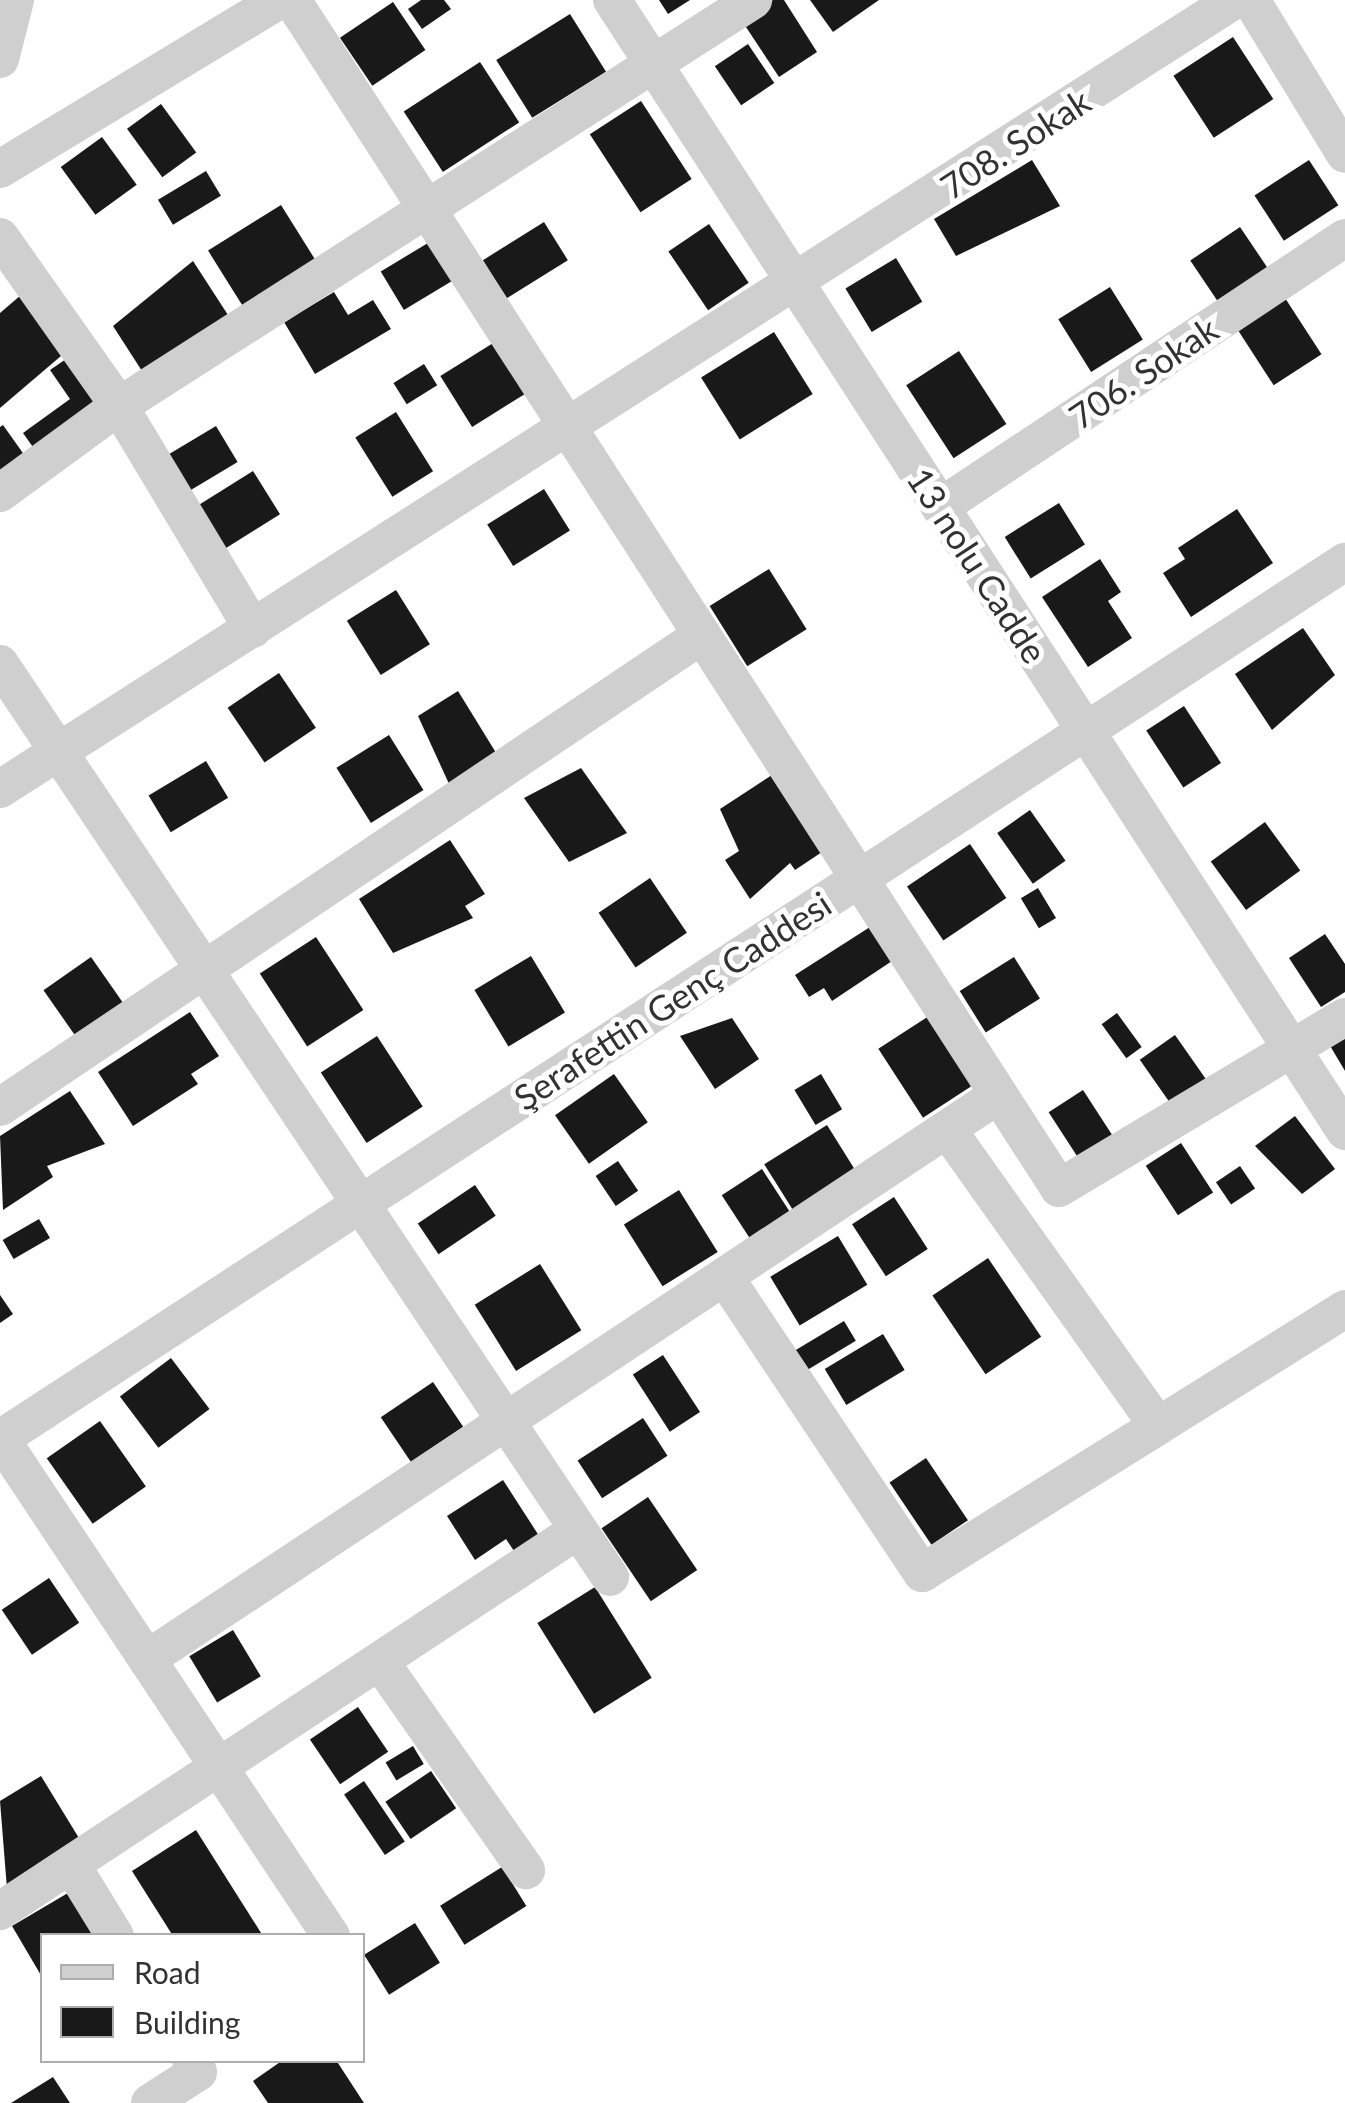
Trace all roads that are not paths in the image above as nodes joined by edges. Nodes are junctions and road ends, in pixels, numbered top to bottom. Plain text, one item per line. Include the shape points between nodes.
1 (15, 0) edge
2 (279, 0) edge
3 (292, 0) edge
4 (612, 0) edge
5 (753, 0) edge
6 (1234, 0) edge
7 (1252, 0) edge
8 (0, 60) edge
9 (653, 64) junction
10 (1345, 154) edge
11 (0, 169) edge
12 (427, 210) junction
13 (0, 237) edge
14 (1345, 238) edge
15 (797, 286) junction
16 (119, 406) junction
17 (569, 430) junction
18 (0, 493) edge
19 (940, 506) junction
20 (1345, 562) edge
21 (253, 629) junction
22 (702, 635) junction
23 (0, 664) edge
24 (1086, 732) junction
25 (59, 752) junction
26 (0, 789) edge
27 (859, 879) junction
28 (204, 970) junction
29 (1345, 1017) edge
30 (1294, 1052) junction
31 (998, 1094) junction
32 (0, 1107) edge
33 (947, 1129) junction
34 (1345, 1131) edge
35 (360, 1203) junction
36 (728, 1282) junction
37 (1345, 1309) edge
38 (507, 1424) junction
39 (1158, 1426) junction
40 (0, 1439) edge
41 (578, 1530) junction
42 (610, 1577) dead end
43 (147, 1659) junction
44 (382, 1664) junction
45 (222, 1772) junction
46 (72, 1866) junction
47 (526, 1870) dead end
48 (0, 1911) edge
49 (112, 1933) edge
50 (328, 1933) edge
51 (193, 2063) edge
52 (150, 2103) edge

1 - 8 street
2 - 11 street
3 - 12 street
4 - 9 street, 13 nolu Cadde
5 - 9 street
6 - 15 street, 708. Sokak
7 - 10 street
9 - 12 street
9 - 15 street, 13 nolu Cadde
12 - 16 street
12 - 17 street
13 - 16 street
14 - 19 street, 706. Sokak
15 - 17 street, 708. Sokak
15 - 19 street, 13 nolu Cadde
16 - 18 street
16 - 21 street
17 - 21 street, 708. Sokak
17 - 22 street
19 - 24 street, 13 nolu Cadde
20 - 24 street, Şerafettin Genç Caddesi
21 - 25 street, 708. Sokak
22 - 27 street
22 - 28 street
23 - 25 street
24 - 27 street, Şerafettin Genç Caddesi
24 - 30 street, 13 nolu Cadde
25 - 26 street, 708. Sokak
25 - 28 street
27 - 31 street
27 - 35 street, Şerafettin Genç Caddesi
28 - 32 street
28 - 35 street
29 - 30 street
30 - 31 street via 1059,1188
30 - 34 street, 13 nolu Cadde
31 - 33 street
33 - 36 street
33 - 39 street
35 - 38 street
35 - 40 street, Şerafettin Genç Caddesi
36 - 38 street
36 - 39 street via 922,1573
37 - 39 street
38 - 41 street
38 - 43 street
40 - 43 street
41 - 42 street
41 - 44 street
43 - 45 street
44 - 45 street
44 - 47 street
45 - 46 street
45 - 50 street
46 - 48 street
46 - 49 street
51 - 52 street via 198,2072

